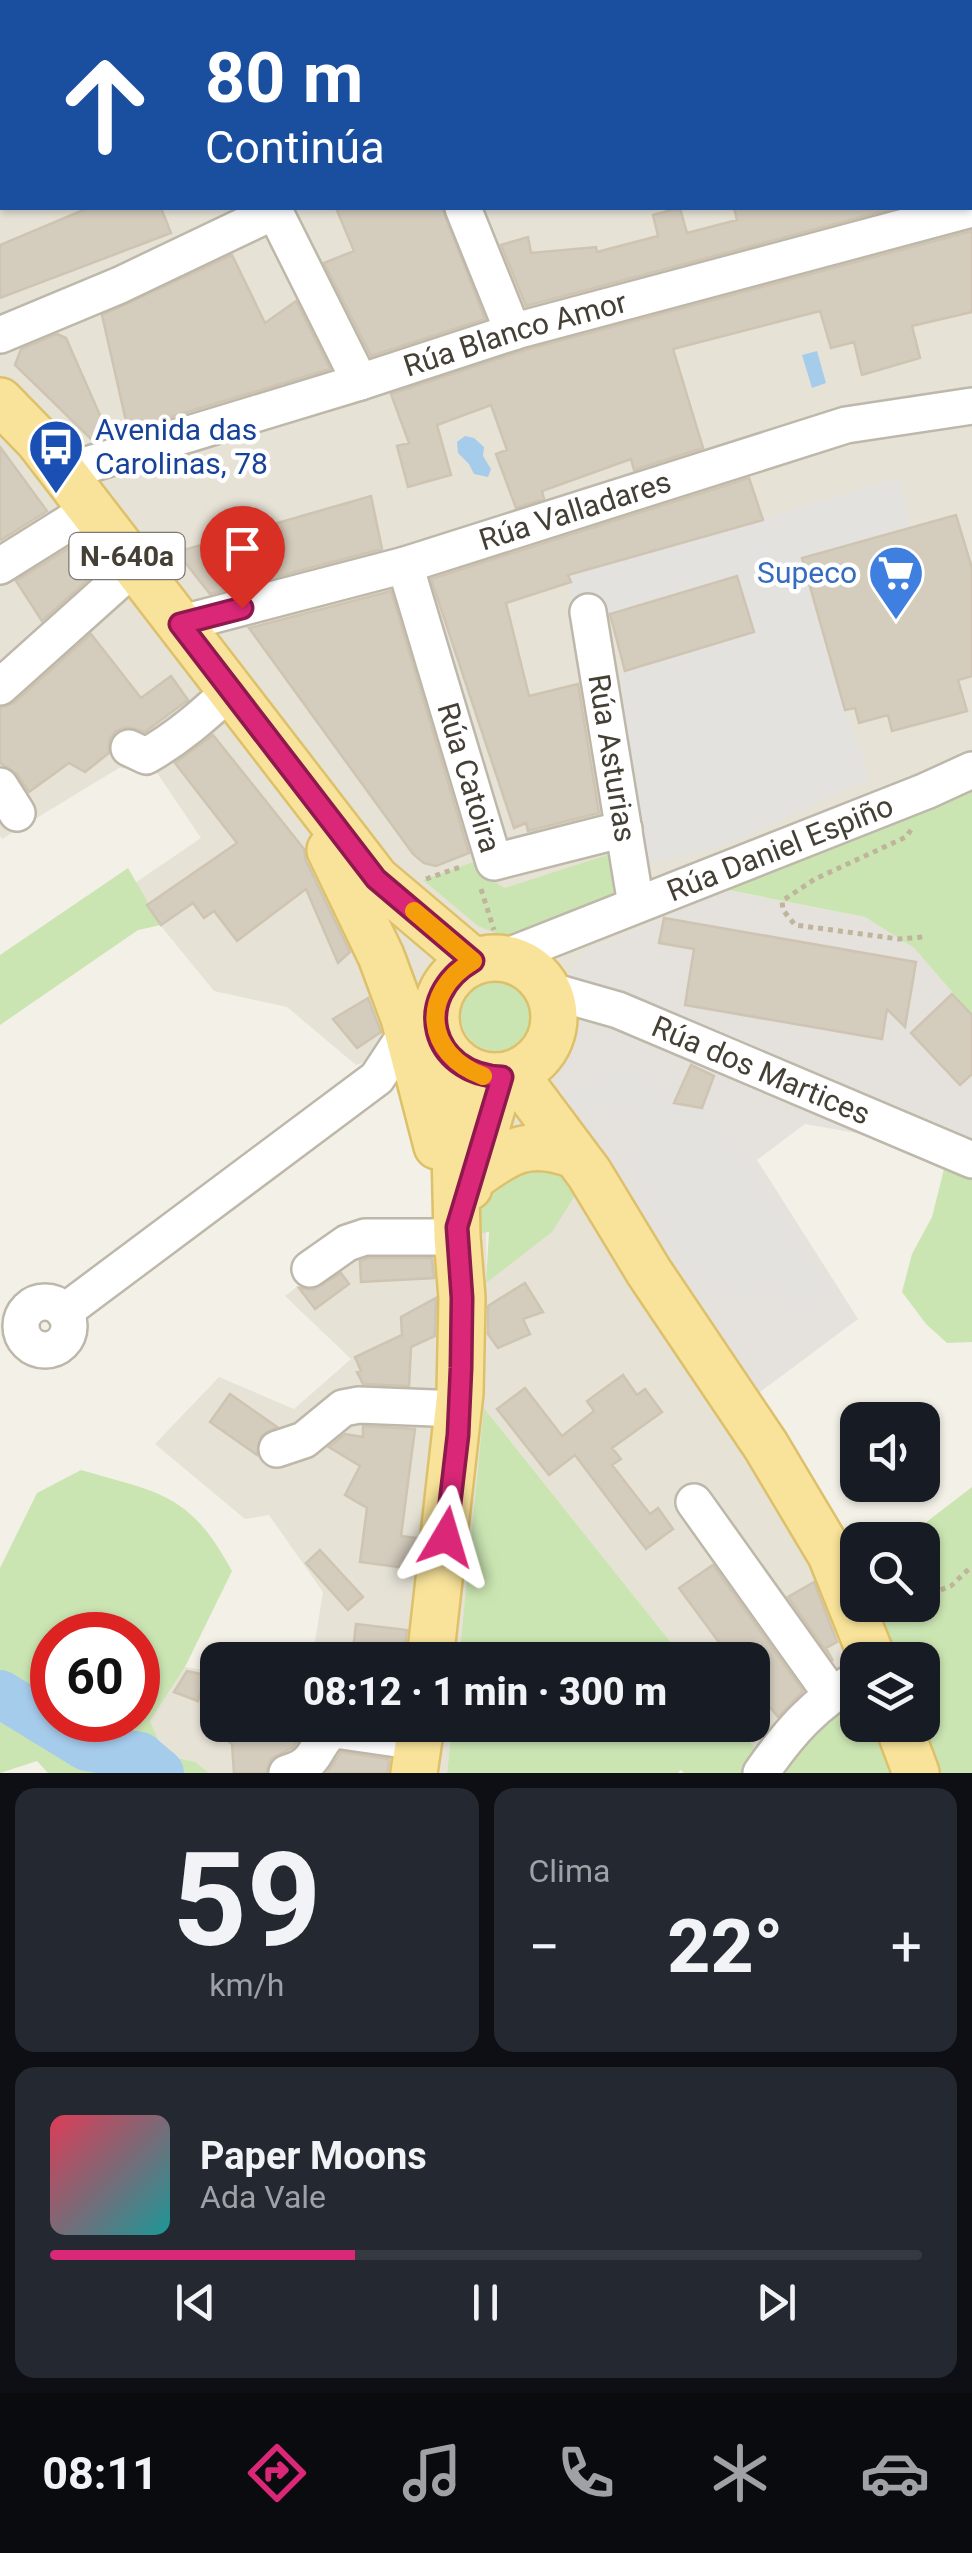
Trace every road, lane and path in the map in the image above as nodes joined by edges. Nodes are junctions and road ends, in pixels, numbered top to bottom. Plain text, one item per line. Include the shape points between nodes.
1 (272, 210) edge
2 (274, 210) edge
3 (464, 210) edge
4 (968, 210) edge
5 (513, 332) junction
6 (0, 336) edge
7 (360, 382) junction
8 (0, 401) edge
9 (972, 406) edge
10 (78, 492) junction
11 (405, 565) junction
12 (0, 566) edge
13 (135, 566) junction
14 (588, 612) dead end
15 (180, 624) junction
16 (0, 687) edge
17 (230, 690) junction
18 (129, 748) dead end
19 (972, 770) edge
20 (926, 791) junction
21 (312, 796) junction
22 (624, 829) junction
23 (480, 860) dead end
24 (488, 878) dead end
25 (376, 879) junction
26 (423, 880) dead end
27 (636, 905) junction
28 (587, 924) junction
29 (923, 936) dead end
30 (490, 950) junction
31 (547, 988) junction
32 (422, 1019) junction
33 (521, 1066) junction
34 (438, 1076) junction
35 (377, 1078) junction
36 (972, 1160) edge
37 (581, 1164) junction
38 (472, 1178) junction
39 (457, 1232) junction
40 (310, 1270) dead end
41 (64, 1312) dead end
42 (460, 1410) junction
43 (277, 1449) dead end
44 (694, 1502) dead end
45 (972, 1566) edge
46 (940, 1591) edge
47 (432, 1642) edge
48 (866, 1642) edge
49 (840, 1683) edge
50 (840, 1690) edge
51 (904, 1742) edge
52 (418, 1747) edge
53 (288, 1773) edge
54 (761, 1773) edge
55 (916, 1773) edge

1 - 6 street
2 - 7 street
3 - 5 street
4 - 5 street, Rúa Blanco Amor
5 - 7 street, Rúa Blanco Amor
7 - 10 street, Rúa Blanco Amor via 90,464
8 - 10 main road, N-640a
9 - 11 street, Rúa Valladares via 846,425
10 - 12 street, Rúa Blanco Amor
10 - 13 main road, N-640a
11 - 15 street, Rúa Valladares
11 - 22 street, Rúa Catoira via 494,862
13 - 15 main road, N-640a
13 - 16 street
14 - 22 street, Rúa Asturias
15 - 17 main road, N-640a
17 - 18 street via 146,756
17 - 21 main road, N-640a
19 - 20 street, Rúa Daniel Espiño
20 - 27 street, Rúa Daniel Espiño
20 - 29 path via 924,813 906,836 782,901 795,925 899,939
21 - 25 main road, N-640a
21 - 32 main road, N-640a via 381,956
22 - 27 street, Rúa Asturias
23 - 26 path
24 - 30 path via 480,890
25 - 30 main road, N-640a
25 - 32 main road, N-640a
27 - 28 street, Rúa Daniel Espiño
28 - 30 street, Rúa Daniel Espiño
28 - 31 street, Rúa Daniel Espiño via 558,955
30 - 31 main road, N-640a via 520,963
30 - 32 main road via 456,971
31 - 33 main road, N-640a via 554,1020
31 - 36 street, Rúa dos Martices via 618,1010
32 - 34 main road, N-640a via 436,1026 442,1044
32 - 35 street
33 - 34 main road via 484,1076 467,1070
33 - 37 main road
33 - 38 main road, N-640a
34 - 35 street
34 - 39 main road, N-640a
35 - 41 street
37 - 38 main road via 550,1146 507,1151
37 - 48 main road via 758,1432 831,1555
38 - 39 main road, N-640a
39 - 40 street via 365,1237
39 - 42 main road, N-640a
42 - 43 street via 343,1408 304,1440
42 - 47 main road, N-640a
44 - 49 street via 812,1663
45 - 46 path
50 - 54 street via 783,1741
51 - 55 main road
52 - 53 street via 336,1730 311,1762

